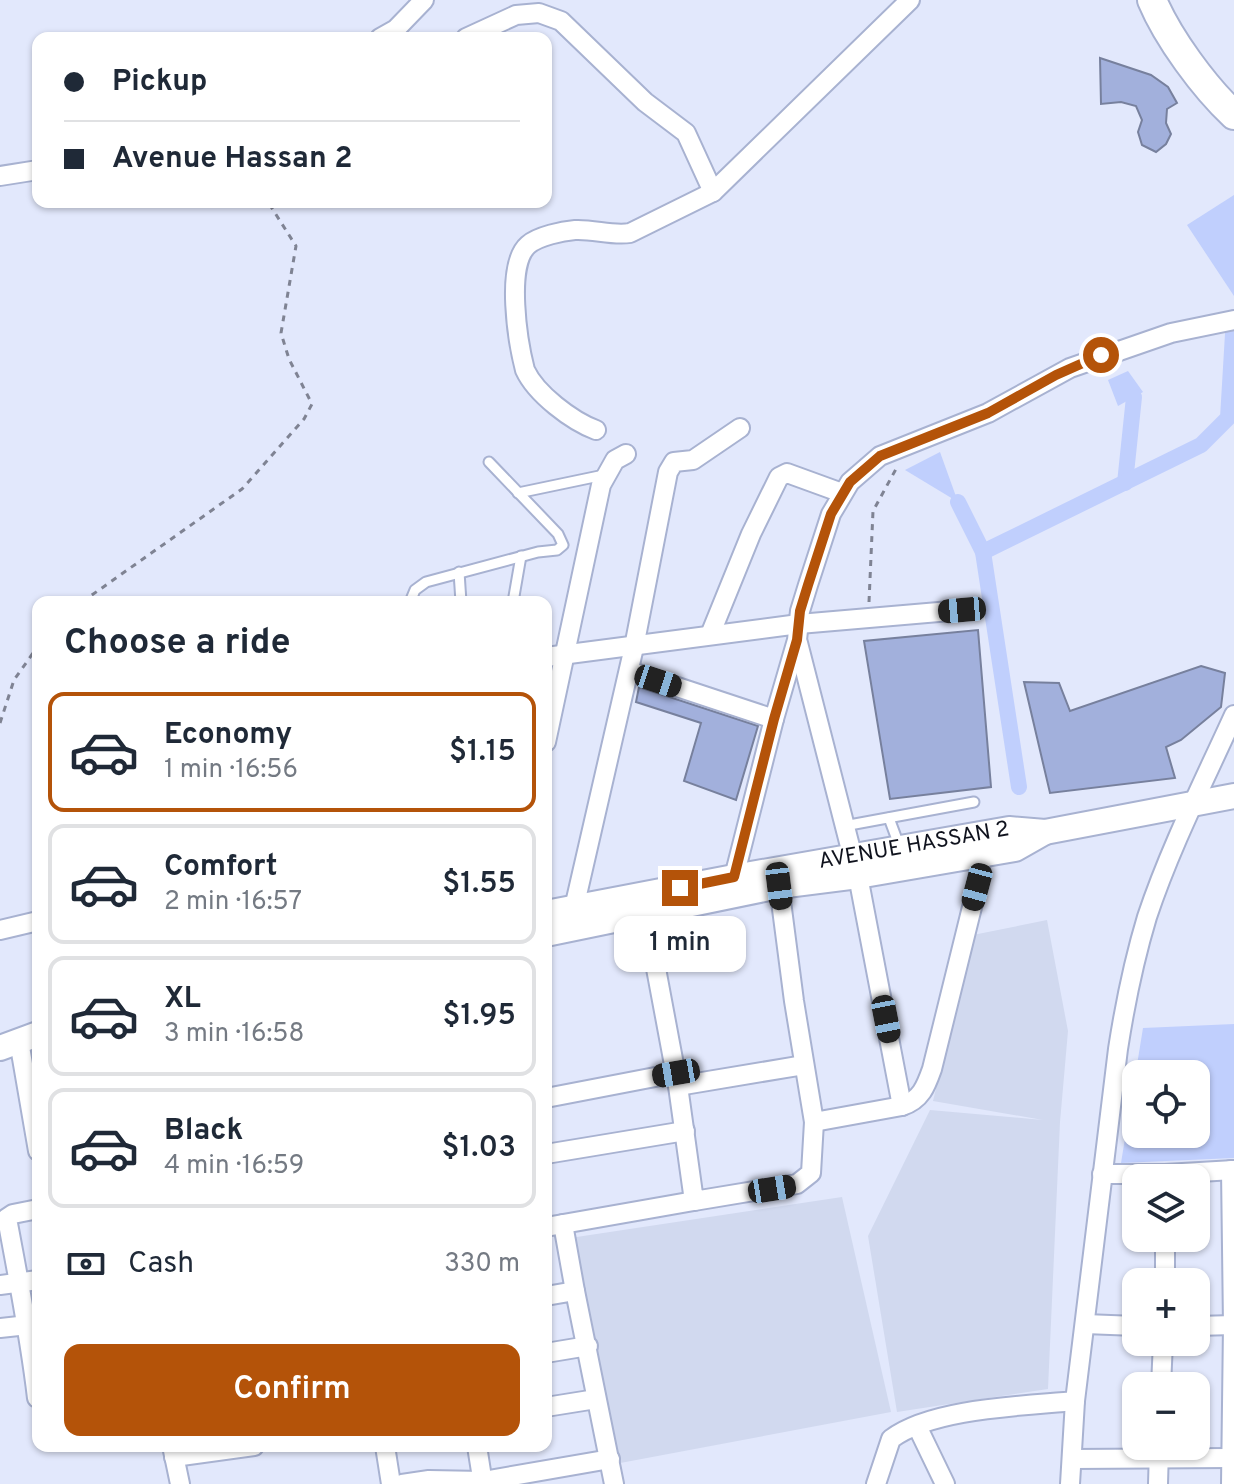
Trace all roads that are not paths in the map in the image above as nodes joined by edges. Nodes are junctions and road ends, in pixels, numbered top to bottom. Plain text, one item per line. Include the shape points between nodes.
1 (424, 0) edge
2 (910, 0) edge
3 (1152, 0) edge
4 (1167, 0) edge
5 (391, 32) edge
6 (479, 32) edge
7 (1234, 95) edge
8 (1234, 115) edge
9 (32, 171) edge
10 (0, 176) edge
11 (713, 192) junction
12 (1234, 320) edge
13 (740, 428) dead end
14 (596, 430) dead end
15 (626, 454) dead end
16 (489, 462) dead end
17 (604, 475) junction
18 (518, 493) junction
19 (842, 493) junction
20 (521, 556) junction
21 (459, 572) junction
22 (412, 596) edge
23 (461, 596) edge
24 (514, 596) edge
25 (962, 610) dead end
26 (798, 632) junction
27 (710, 635) junction
28 (634, 647) junction
29 (555, 656) edge
30 (629, 671) junction
31 (552, 685) edge
32 (1234, 715) edge
33 (774, 719) junction
34 (1234, 796) edge
35 (974, 802) dead end
36 (1193, 805) junction
37 (889, 818) junction
38 (844, 826) junction
39 (1045, 832) junction
40 (900, 848) junction
41 (982, 854) junction
42 (856, 867) junction
43 (734, 877) junction
44 (779, 886) junction
45 (574, 908) junction
46 (552, 912) edge
47 (646, 915) junction
48 (32, 922) edge
49 (0, 930) edge
50 (552, 933) edge
51 (19, 1041) edge
52 (804, 1065) junction
53 (677, 1080) junction
54 (552, 1097) edge
55 (902, 1106) junction
56 (32, 1116) edge
57 (814, 1122) junction
58 (685, 1131) junction
59 (552, 1153) edge
60 (1232, 1170) edge
61 (1210, 1172) edge
62 (1102, 1174) junction
63 (1122, 1175) edge
64 (694, 1201) junction
65 (32, 1210) edge
66 (554, 1225) edge
67 (32, 1281) edge
68 (9, 1283) edge
69 (575, 1291) junction
70 (552, 1295) edge
71 (32, 1323) edge
72 (1085, 1324) junction
73 (32, 1325) edge
74 (1122, 1325) edge
75 (1234, 1325) edge
76 (1210, 1326) edge
77 (0, 1328) edge
78 (588, 1346) junction
79 (552, 1352) edge
80 (596, 1399) junction
81 (1075, 1401) junction
82 (552, 1406) edge
83 (917, 1426) junction
84 (1232, 1450) edge
85 (1210, 1451) edge
86 (173, 1452) edge
87 (386, 1452) edge
88 (478, 1452) edge
89 (1122, 1455) edge
90 (610, 1459) junction
91 (1072, 1459) junction
92 (1158, 1460) edge
93 (483, 1483) edge
94 (180, 1484) edge
95 (391, 1484) edge
96 (402, 1484) edge
97 (614, 1484) edge
98 (876, 1484) edge
99 (945, 1484) edge
100 (1070, 1484) edge
101 (1158, 1484) edge
102 (1231, 1484) edge

1 - 5 street
2 - 11 street
3 - 8 highway via 1175,41
4 - 7 highway
6 - 11 street via 516,15 539,13 561,21 645,102 686,133
9 - 10 street
11 - 14 street via 630,233 576,230 533,241 521,255 514,283 527,375 575,422
12 - 19 street via 1171,333 1070,368 988,413 880,456
13 - 28 street via 693,460 670,467
15 - 17 street
16 - 18 lane
17 - 18 lane
17 - 29 street
18 - 20 lane via 563,545
19 - 26 street via 820,548
19 - 27 street via 791,474 779,477
20 - 21 lane
20 - 24 lane
21 - 22 lane via 419,587
21 - 23 lane
25 - 26 street via 869,618
26 - 27 street
26 - 33 street
26 - 38 street
27 - 28 street
28 - 29 street
28 - 30 street
29 - 31 street
30 - 33 street
30 - 45 street
32 - 36 street
33 - 43 street
34 - 36 main road, AVENUE HASSAN 2
35 - 37 lane
36 - 39 main road, AVENUE HASSAN 2
36 - 62 street via 1148,916 1128,992
37 - 38 lane
37 - 40 lane
38 - 42 street
39 - 40 main road, AVENUE HASSAN 2 via 1009,829
39 - 41 main road, AVENUE HASSAN 2 via 1015,849
40 - 42 main road, AVENUE HASSAN 2
41 - 42 main road, AVENUE HASSAN 2
41 - 55 street via 932,1069 918,1097
42 - 43 main road, AVENUE HASSAN 2
42 - 44 main road, AVENUE HASSAN 2
42 - 55 street
43 - 45 main road, AVENUE HASSAN 2
44 - 47 main road, AVENUE HASSAN 2
44 - 52 street
45 - 46 main road, AVENUE HASSAN 2
47 - 50 main road, AVENUE HASSAN 2
47 - 53 street
48 - 49 street
51 - 56 street
52 - 53 street
52 - 57 street
53 - 54 street
53 - 58 street
55 - 57 street
57 - 64 street via 811,1173 804,1181
58 - 59 street
58 - 64 street
60 - 61 street
60 - 75 street
62 - 63 street
62 - 72 street
64 - 66 street
65 - 68 street via 7,1216
66 - 69 street
67 - 68 street
68 - 71 street
69 - 70 street
69 - 78 street
72 - 74 street
72 - 81 street
73 - 77 street
75 - 76 street
75 - 84 street
78 - 79 street
78 - 80 street
80 - 82 street
80 - 90 street
81 - 83 street via 985,1410
81 - 91 street
83 - 98 street via 891,1439
83 - 99 street
84 - 85 street
84 - 102 street
86 - 94 street
87 - 95 street
88 - 93 street
89 - 91 street
90 - 93 street
90 - 97 street
91 - 100 street
92 - 101 street
93 - 96 street

